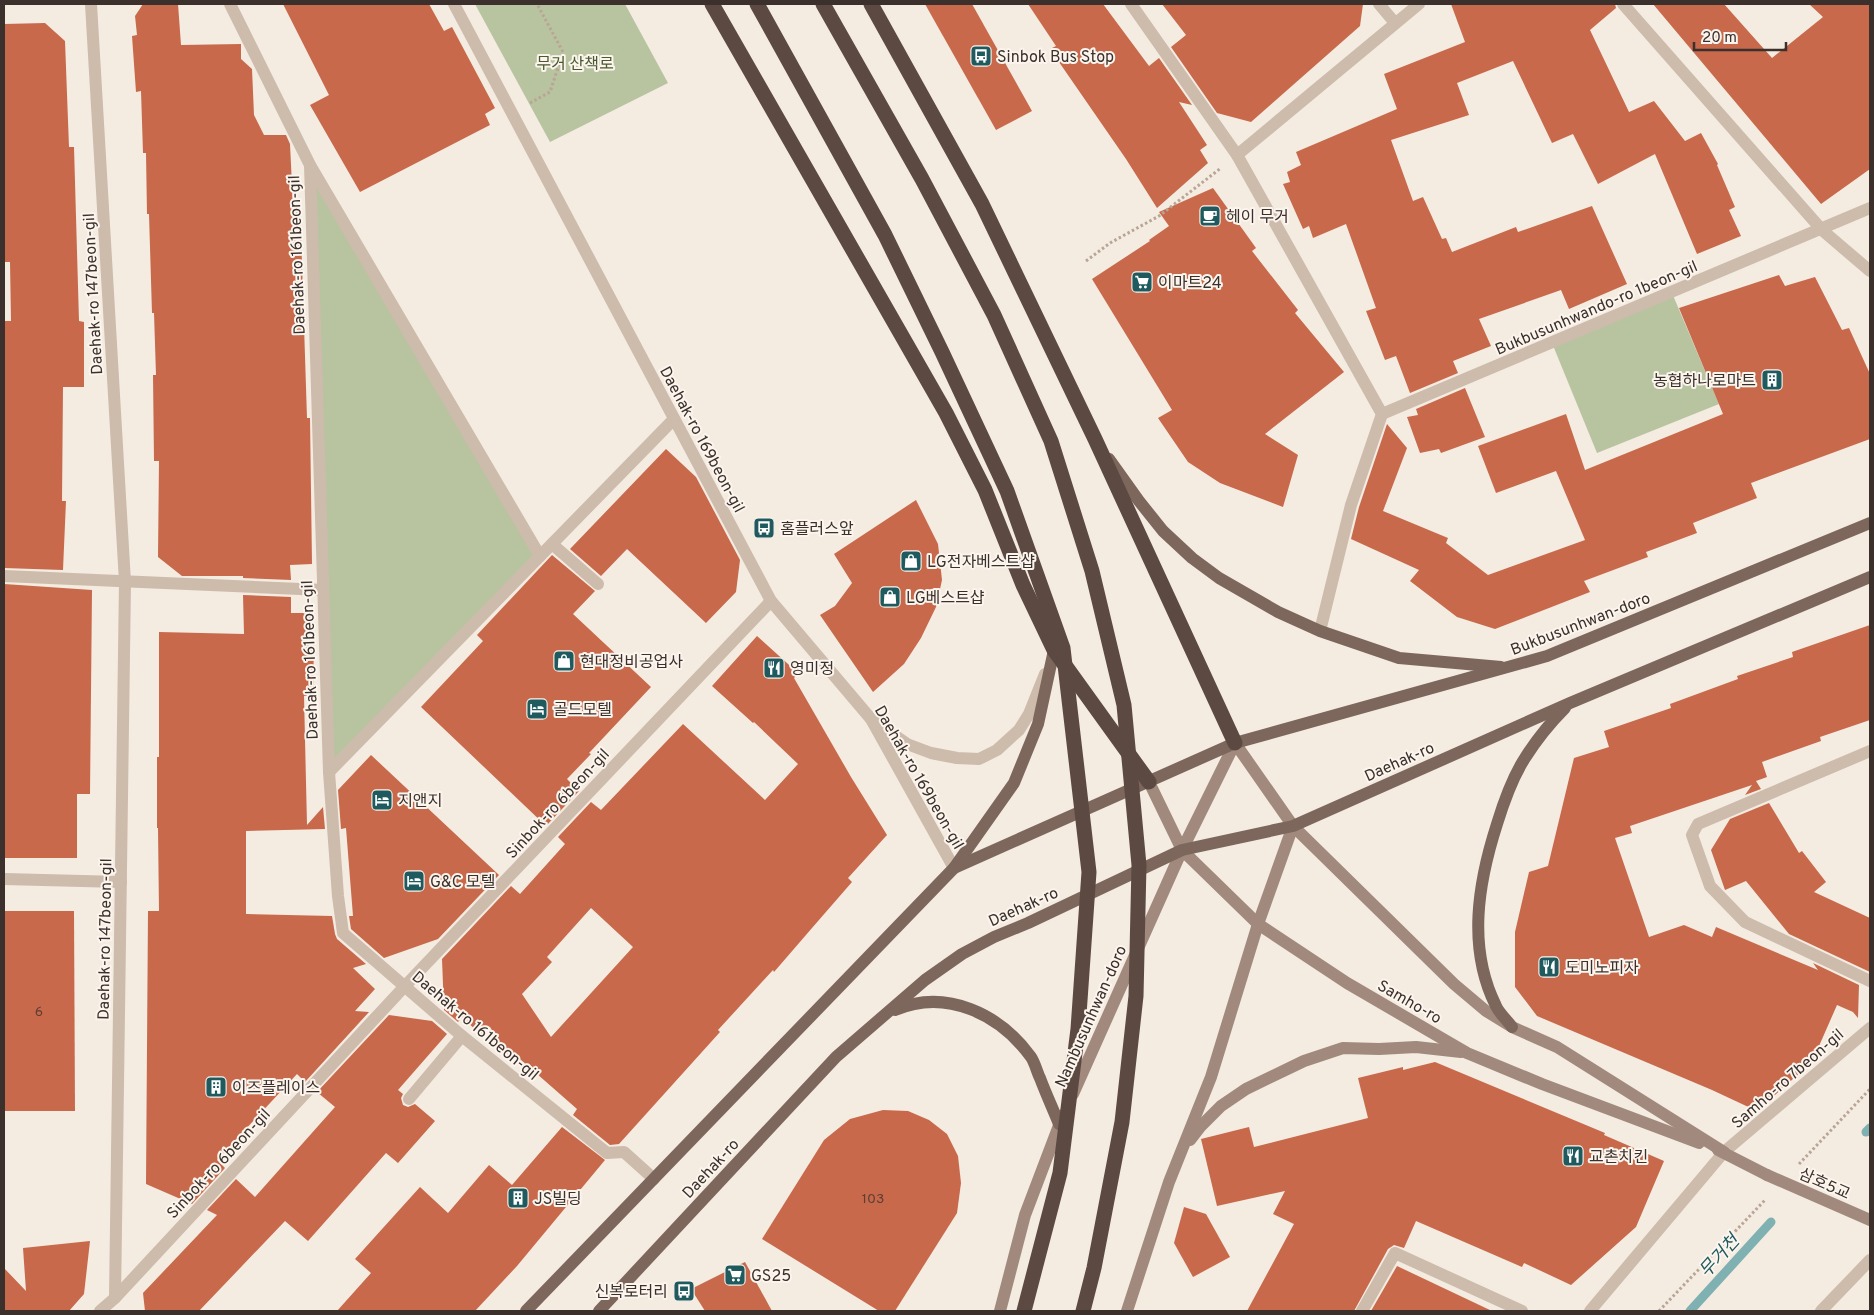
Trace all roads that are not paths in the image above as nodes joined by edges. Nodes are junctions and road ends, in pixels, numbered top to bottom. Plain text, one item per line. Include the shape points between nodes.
1 (91, 4) edge
2 (230, 4) edge
3 (454, 4) edge
4 (712, 4) edge
5 (757, 4) edge
6 (823, 4) edge
7 (872, 4) edge
8 (1131, 4) edge
9 (1379, 4) edge
10 (1419, 4) edge
11 (1623, 4) edge
12 (1395, 24) junction
13 (1237, 155) junction
14 (310, 165) junction
15 (1870, 208) edge
16 (1822, 230) junction
17 (1870, 271) edge
18 (1382, 414) junction
19 (674, 419) junction
20 (1095, 439) junction
21 (1870, 522) edge
22 (552, 544) junction
23 (540, 556) junction
24 (4, 576) edge
25 (1870, 577) edge
26 (125, 582) junction
27 (598, 584) dead end
28 (324, 590) junction
29 (771, 600) junction
30 (1320, 630) junction
31 (1054, 650) junction
32 (1508, 668) junction
33 (1570, 703) junction
34 (871, 719) junction
35 (1235, 743) junction
36 (1870, 751) edge
37 (329, 772) junction
38 (1149, 782) junction
39 (1293, 826) junction
40 (1182, 850) junction
41 (954, 868) junction
42 (4, 879) edge
43 (121, 882) junction
44 (1258, 924) junction
45 (1870, 981) edge
46 (405, 986) junction
47 (883, 1014) junction
48 (1512, 1027) junction
49 (1870, 1028) edge
50 (462, 1036) junction
51 (1467, 1053) junction
52 (409, 1099) dead end
53 (1059, 1124) junction
54 (1724, 1152) junction
55 (1178, 1156) junction
56 (1767, 1175) joint
57 (654, 1179) junction
58 (1870, 1220) edge
59 (1870, 1260) edge
60 (115, 1298) junction
61 (100, 1311) edge
62 (526, 1311) edge
63 (599, 1311) edge
64 (1000, 1311) edge
65 (1024, 1311) edge
66 (1083, 1311) edge
67 (1127, 1311) edge
68 (1362, 1311) edge
69 (1522, 1311) edge
70 (1590, 1311) edge
71 (1821, 1311) edge

1 - 26 street, Daehak-ro 147beon-gil
2 - 14 street, Daehak-ro 161beon-gil
3 - 19 street, Daehak-ro 169beon-gil
4 - 31 highway via 946,413 985,490 1023,585
5 - 65 highway, bridge via 885,235 942,352 1007,491 1063,648 1089,872 1078,1029 1060,1173
6 - 66 highway, bridge via 994,315 1051,441 1092,571 1124,705 1139,865 1136,996 1122,1122
7 - 20 highway via 982,204
8 - 13 street
9 - 12 street
10 - 12 street
11 - 16 street
12 - 13 street
13 - 18 street
14 - 23 street
14 - 28 street, Daehak-ro 161beon-gil
15 - 16 street, Bukbusunhwando-ro 1beon-gil
16 - 17 street
16 - 18 street, Bukbusunhwando-ro 1beon-gil
18 - 30 street via 1351,505
19 - 22 street
19 - 29 street, Daehak-ro 169beon-gil
20 - 30 main road via 1163,531 1192,558 1240,591
20 - 35 highway
21 - 32 main road, Bukbusunhwan-doro via 1547,656
22 - 23 street
22 - 27 street
23 - 37 street
24 - 26 street
25 - 33 main road
26 - 28 street
26 - 43 street, Daehak-ro 147beon-gil
28 - 37 street, Daehak-ro 161beon-gil
29 - 34 street, Daehak-ro 169beon-gil
29 - 46 street, Sinbok-ro 6beon-gil
30 - 32 main road via 1399,658
31 - 34 street via 1029,714 1019,730 996,750 978,759 931,753 907,744
31 - 38 highway
31 - 41 main road via 1038,724 1014,783
32 - 35 main road, Bukbusunhwan-doro
33 - 39 main road, Daehak-ro
33 - 48 main road via 1546,728 1524,759 1492,840 1481,883 1479,952 1496,1007
34 - 41 street, Daehak-ro 169beon-gil
35 - 38 main road, Daehak-ro
35 - 39 main road, Samho-ro
35 - 40 main road, Nambusunhwan-doro
36 - 45 street via 1698,824 1692,835 1710,886 1745,922
37 - 46 street, Daehak-ro 161beon-gil via 343,933
38 - 40 main road, Samho-ro
38 - 41 main road, Daehak-ro
39 - 40 main road, Daehak-ro
39 - 44 main road
39 - 48 main road, Samho-ro via 1454,984 1486,1011
40 - 44 main road, Samho-ro
40 - 47 main road, Daehak-ro via 962,954
40 - 53 main road, Nambusunhwan-doro
41 - 57 main road, Daehak-ro
42 - 43 street
43 - 60 street, Daehak-ro 147beon-gil
44 - 51 main road, Samho-ro via 1347,983
44 - 55 main road via 1211,1077
46 - 50 street, Daehak-ro 161beon-gil
46 - 60 street, Sinbok-ro 6beon-gil
47 - 53 main road via 906,1005 950,1002 995,1021 1032,1059
47 - 63 main road, Daehak-ro via 836,1057
48 - 54 main road, Samho-ro via 1557,1047
49 - 54 street, Samho-ro 7beon-gil
50 - 52 street
50 - 57 street, Daehak-ro 161beon-gil via 607,1153 624,1152
51 - 54 main road, Samho-ro
51 - 55 main road via 1416,1047 1343,1048 1304,1061 1246,1089 1221,1106
53 - 64 main road, Nambusunhwan-doro via 1025,1215
54 - 56 main road, Samho-ro
54 - 70 street, Samho-ro 7beon-gil
55 - 67 main road
56 - 58 main road, 삼호5교, bridge
57 - 62 main road, Daehak-ro
59 - 71 street
60 - 61 street, Sinbok-ro 6beon-gil
68 - 69 street via 1395,1253

